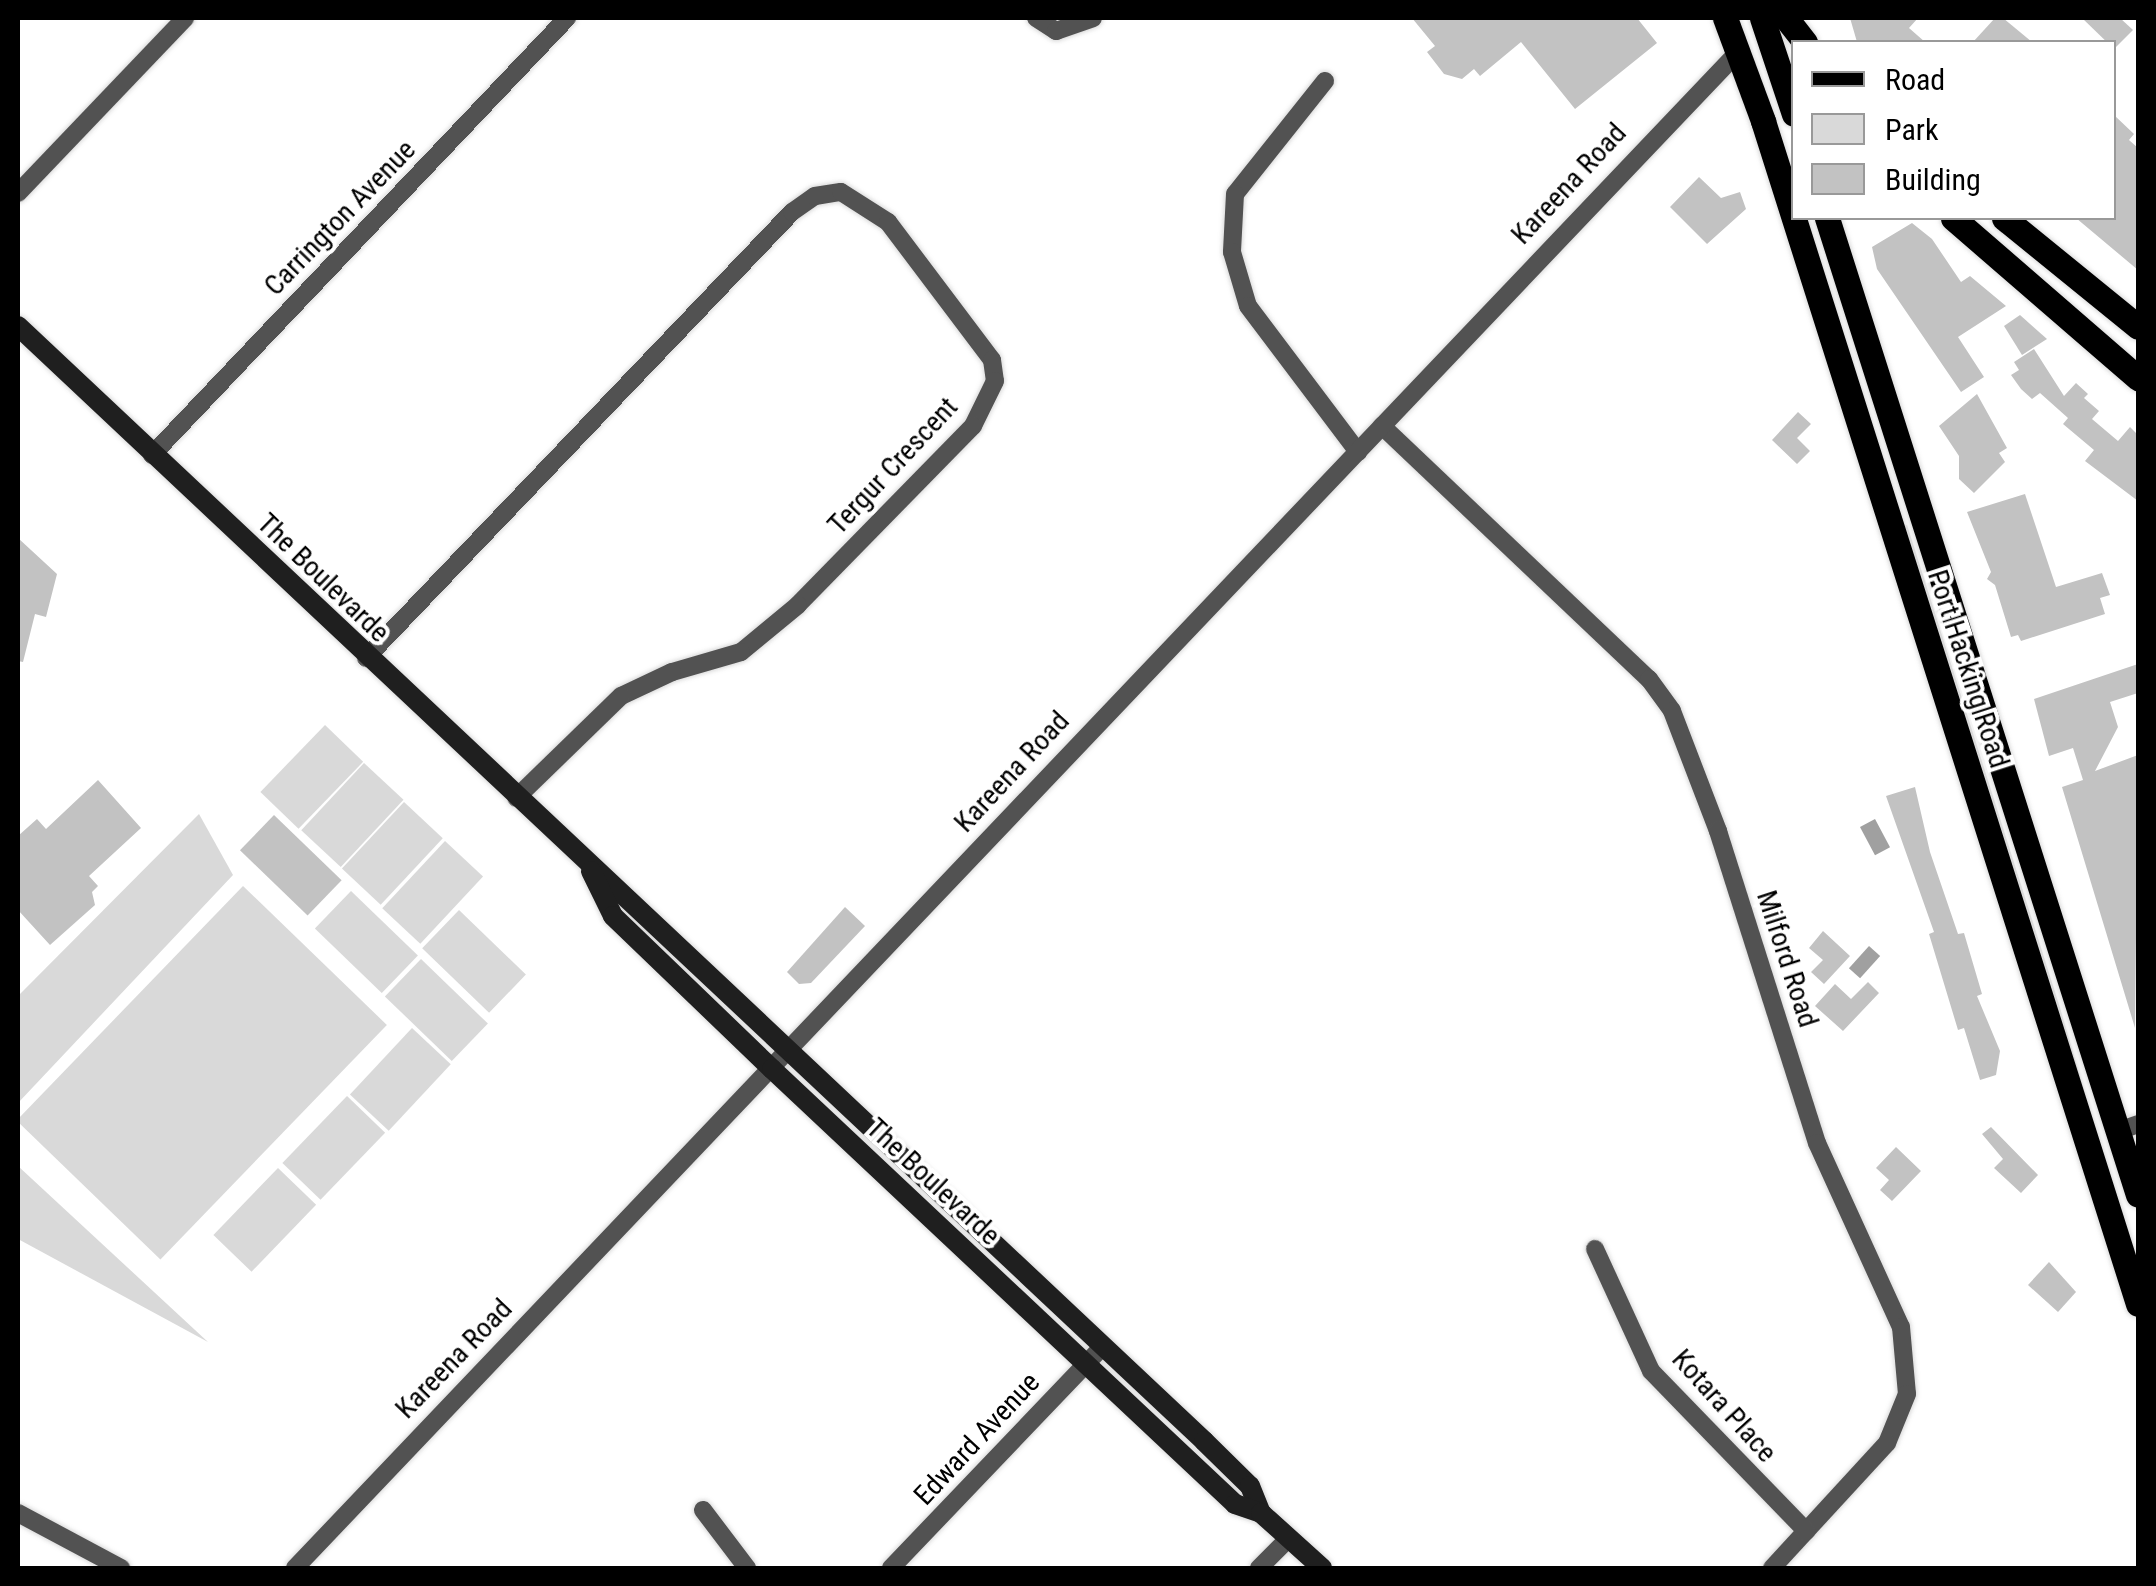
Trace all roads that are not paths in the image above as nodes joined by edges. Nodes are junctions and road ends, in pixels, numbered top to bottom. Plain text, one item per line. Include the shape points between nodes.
1 (185, 18) edge
2 (567, 18) edge
3 (1036, 18) edge
4 (1093, 18) edge
5 (1724, 18) edge
6 (1759, 26) edge
7 (1798, 40) edge
8 (1786, 74) edge
9 (1325, 81) dead end
10 (1791, 99) edge
11 (1791, 135) edge
12 (18, 192) edge
13 (1816, 220) edge
14 (1828, 220) edge
15 (1955, 220) edge
16 (2006, 220) edge
17 (18, 326) edge
18 (2138, 327) edge
19 (2138, 378) edge
20 (1382, 426) junction
21 (1358, 452) junction
22 (152, 455) junction
23 (366, 658) junction
24 (516, 798) junction
25 (590, 869) junction
26 (790, 1050) junction
27 (772, 1070) junction
28 (2128, 1128) edge
29 (2087, 1142) junction
30 (2138, 1195) edge
31 (1595, 1248) dead end
32 (2138, 1304) edge
33 (1102, 1346) junction
34 (1086, 1363) junction
35 (703, 1510) dead end
36 (1261, 1513) junction
37 (18, 1514) edge
38 (1806, 1532) junction
39 (1289, 1538) junction
40 (121, 1568) edge
41 (294, 1568) edge
42 (747, 1568) edge
43 (891, 1568) edge
44 (1260, 1568) edge
45 (1322, 1568) edge
46 (1772, 1568) edge

1 - 12 street
2 - 22 street, Carrington Avenue
3 - 4 street via 1056,30
5 - 6 main road
6 - 7 main road
6 - 8 main road
6 - 11 main road, Port Hacking Road
6 - 20 street, Kareena Road
8 - 10 main road
9 - 21 street via 1236,194 1232,252 1248,306
13 - 29 main road, Port Hacking Road
14 - 28 main road, Port Hacking Road
15 - 19 main road
16 - 18 main road
17 - 22 main road, The Boulevarde
20 - 21 street, Kareena Road
20 - 38 street, Milford Road via 1649,679 1672,711 1817,1143 1906,1344 1907,1394 1887,1442
21 - 26 street, Kareena Road
22 - 23 main road, The Boulevarde
23 - 24 main road, The Boulevarde
23 - 24 street, Tergur Crescent via 792,212 815,196 841,192 888,222 992,360 996,381 973,426 798,605 742,652 620,696
24 - 25 main road, The Boulevarde
25 - 26 main road, The Boulevarde via 632,897
25 - 27 main road, The Boulevarde via 613,916
26 - 27 street, Kareena Road
26 - 33 main road, The Boulevarde
27 - 34 main road, The Boulevarde
27 - 41 street, Kareena Road
28 - 29 main road
28 - 30 main road, Port Hacking Road
29 - 32 main road, Port Hacking Road
31 - 38 street, Kotara Place via 1651,1371
33 - 34 street, Edward Avenue
33 - 36 main road, The Boulevarde via 1250,1486
34 - 36 main road, The Boulevarde via 1235,1504
34 - 43 street, Edward Avenue
35 - 42 street
36 - 39 main road, The Boulevarde
37 - 40 street
38 - 46 street, Milford Road
39 - 44 street
39 - 45 main road, The Boulevarde

